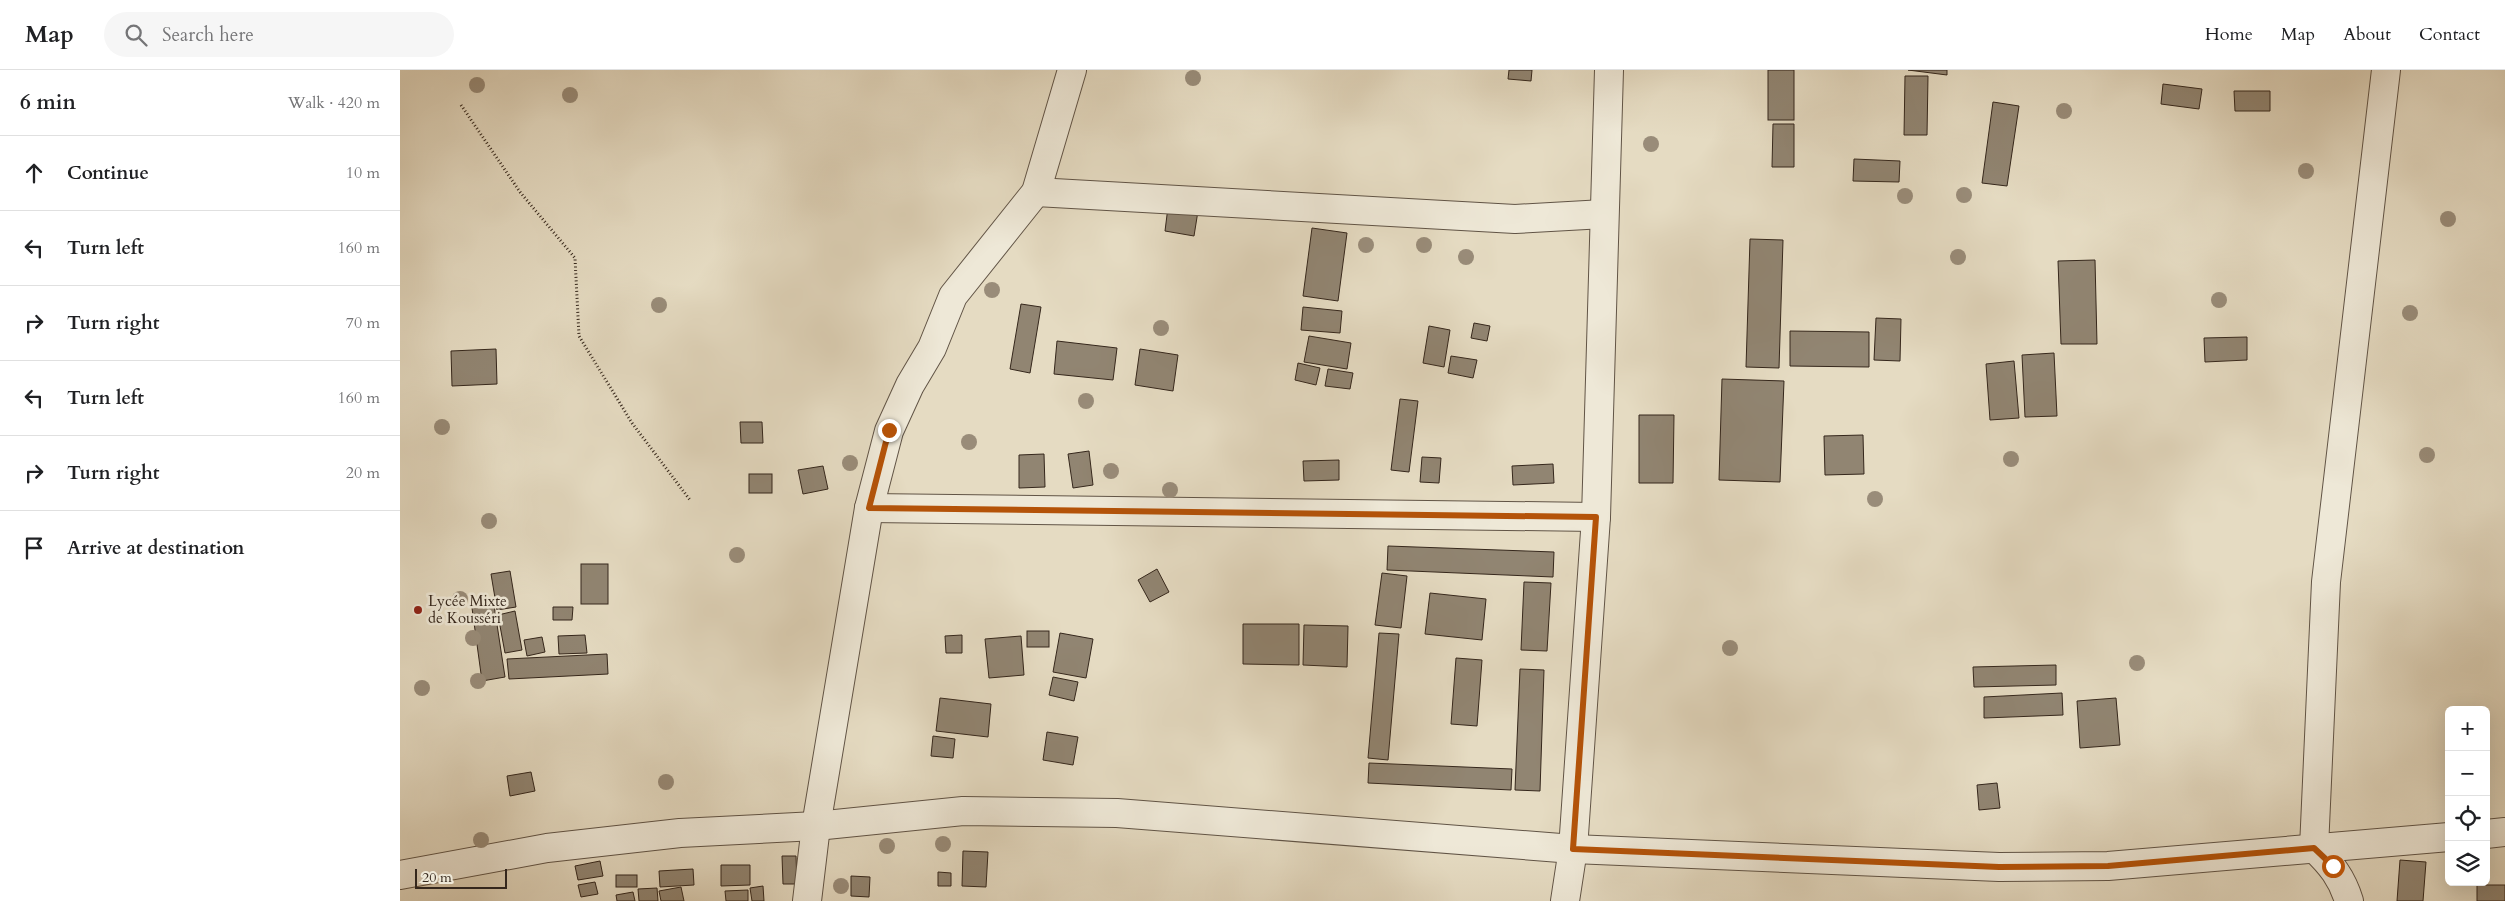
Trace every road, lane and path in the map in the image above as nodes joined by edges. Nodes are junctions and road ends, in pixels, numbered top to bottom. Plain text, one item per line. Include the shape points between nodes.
1 (1072, 70) edge
2 (1609, 70) edge
3 (2386, 70) edge
4 (461, 105) dead end
5 (1036, 192) junction
6 (1604, 214) junction
7 (690, 500) dead end
8 (869, 508) junction
9 (1596, 517) junction
10 (816, 826) junction
11 (2505, 832) edge
12 (2490, 834) edge
13 (2445, 837) edge
14 (2314, 848) junction
15 (1573, 849) junction
16 (400, 874) edge
17 (807, 901) edge
18 (1566, 901) edge
19 (2348, 901) edge

1 - 5 street
2 - 6 street
3 - 14 street via 2326,582
4 - 7 path via 520,192 575,258 579,336 632,424
5 - 6 street via 1515,219
5 - 8 street via 953,296 932,348 889,430
6 - 9 street
8 - 9 street
8 - 10 street
9 - 15 street
10 - 15 street via 963,811 1117,813
10 - 16 street via 680,832 547,848
10 - 17 street
11 - 12 street
13 - 14 street
14 - 15 street via 2108,866 1999,867
14 - 19 street via 2333,866
15 - 18 street

